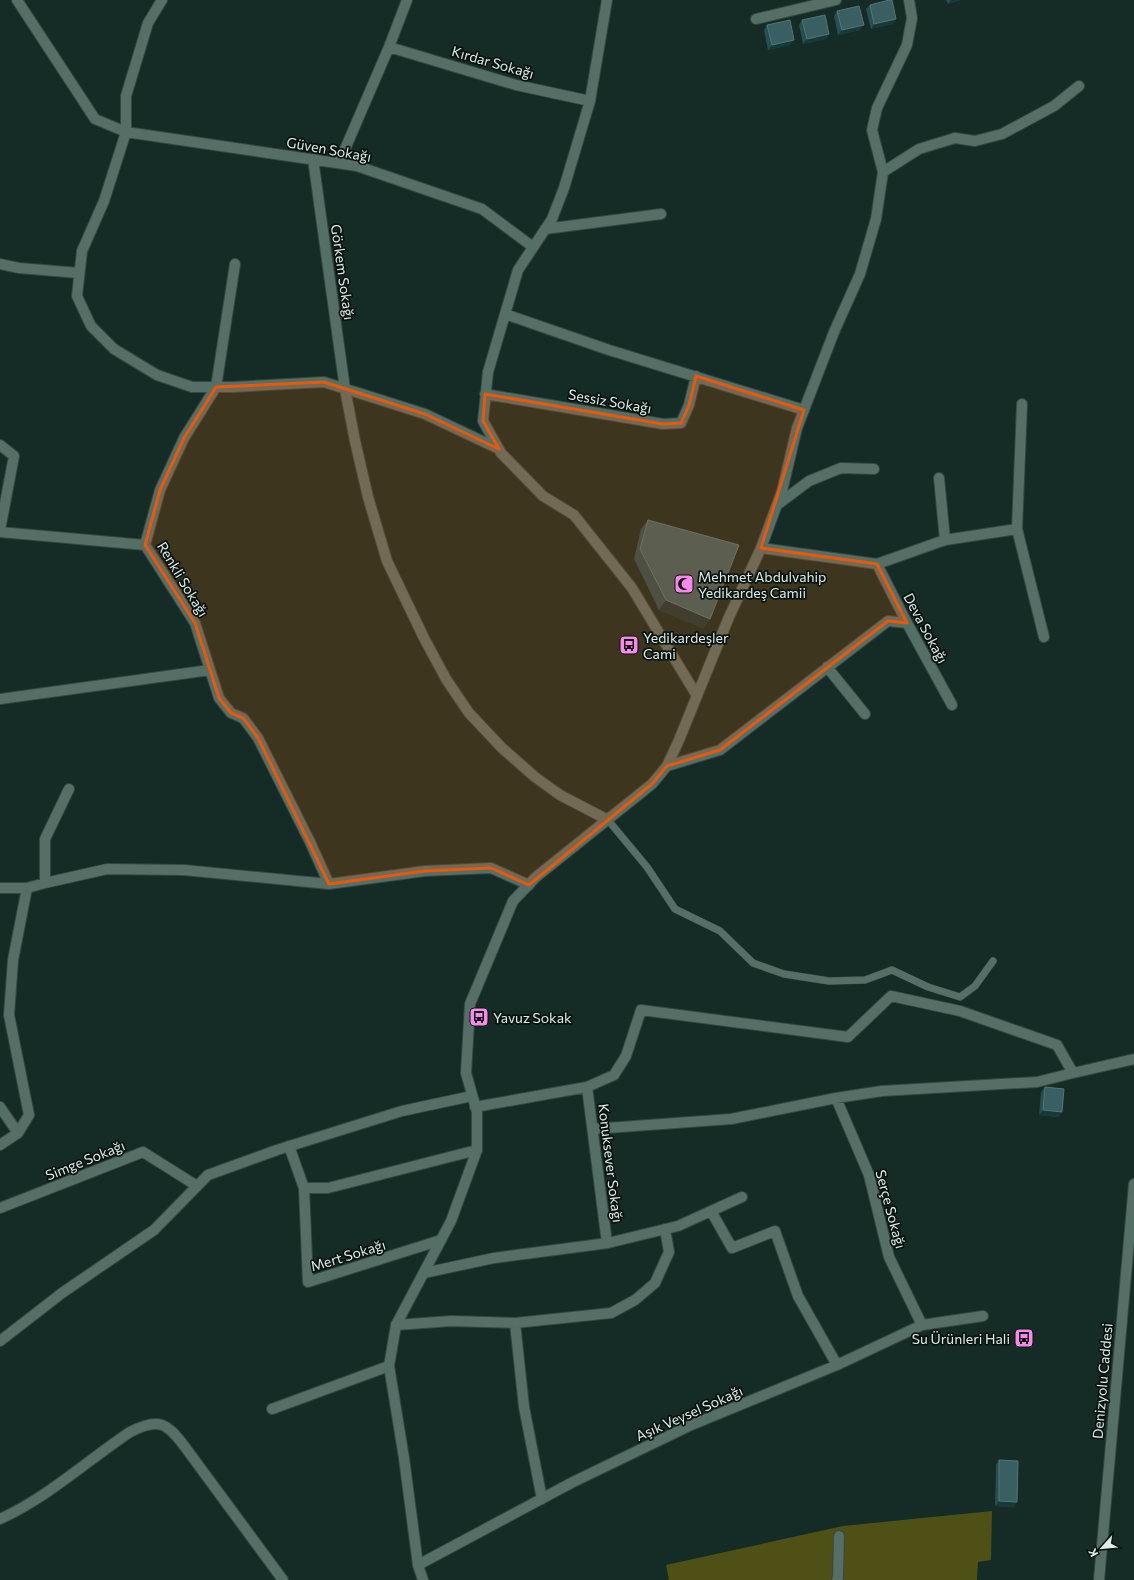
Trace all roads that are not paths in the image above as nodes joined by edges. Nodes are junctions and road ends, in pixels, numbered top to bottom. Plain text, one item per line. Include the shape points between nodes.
1 (17, 0) edge
2 (162, 0) edge
3 (407, 0) edge
4 (607, 0) edge
5 (836, 0) edge
6 (909, 0) edge
7 (756, 19) dead end
8 (389, 47) junction
9 (1079, 86) dead end
10 (590, 101) junction
11 (126, 132) junction
12 (313, 160) junction
13 (339, 163) junction
14 (883, 172) junction
15 (661, 214) dead end
16 (545, 229) junction
17 (533, 247) junction
18 (0, 264) edge
19 (234, 264) dead end
20 (79, 273) junction
21 (505, 314) junction
22 (696, 376) junction
23 (216, 387) junction
24 (345, 389) junction
25 (485, 394) junction
26 (1022, 404) dead end
27 (804, 410) junction
28 (0, 445) edge
29 (499, 449) junction
30 (874, 469) dead end
31 (939, 478) dead end
32 (777, 505) junction
33 (1017, 529) junction
34 (0, 531) edge
35 (946, 540) junction
36 (145, 545) junction
37 (762, 548) junction
38 (877, 564) junction
39 (907, 623) junction
40 (1044, 637) dead end
41 (827, 667) junction
42 (210, 670) junction
43 (697, 696) junction
44 (0, 700) edge
45 (952, 705) dead end
46 (866, 714) dead end
47 (667, 766) junction
48 (69, 790) dead end
49 (608, 820) junction
50 (45, 882) junction
51 (329, 884) junction
52 (529, 885) junction
53 (0, 888) edge
54 (27, 888) junction
55 (993, 961) dead end
56 (1134, 1059) edge
57 (1073, 1073) junction
58 (587, 1087) junction
59 (472, 1096) junction
60 (836, 1098) junction
61 (0, 1107) edge
62 (475, 1107) junction
63 (593, 1129) junction
64 (18, 1133) junction
65 (0, 1145) edge
66 (289, 1146) junction
67 (477, 1150) junction
68 (1134, 1184) edge
69 (197, 1186) junction
70 (304, 1188) junction
71 (742, 1197) dead end
72 (0, 1208) edge
73 (711, 1211) junction
74 (665, 1229) junction
75 (441, 1240) junction
76 (607, 1243) junction
77 (424, 1273) junction
78 (983, 1316) dead end
79 (515, 1323) junction
80 (396, 1325) junction
81 (922, 1325) junction
82 (0, 1341) edge
83 (836, 1365) junction
84 (388, 1366) junction
85 (272, 1409) dead end
86 (542, 1499) junction
87 (0, 1519) edge
88 (839, 1536) dead end
89 (418, 1565) junction
90 (283, 1580) edge
91 (423, 1580) edge
92 (837, 1580) edge
93 (1098, 1580) edge

1 - 11 street, Güven Sokağı via 95,118
2 - 11 street via 148,23 126,96
3 - 8 street
4 - 10 street
5 - 7 street
6 - 14 street via 912,18 907,45 877,108 872,130
8 - 10 street, Kırdar Sokağı via 516,85
8 - 13 street
9 - 14 street via 1054,106 1002,134 974,141 955,138 919,149
10 - 16 street via 564,188 552,219
11 - 12 street, Güven Sokağı
11 - 20 street via 104,201 82,251
12 - 13 street, Güven Sokağı
12 - 24 street, Görkem Sokağı
13 - 17 street, Güven Sokağı via 357,166 482,209
14 - 27 street via 876,220 860,274
15 - 16 street
16 - 17 street
17 - 21 street via 518,270
18 - 20 street
19 - 23 street
20 - 23 street via 77,296 91,326 114,349 157,375 192,387
21 - 22 street via 609,350
21 - 25 street via 488,372
22 - 25 street, Sessiz Sokağı via 689,405 681,423 663,424
22 - 27 street
23 - 24 street via 324,382
23 - 36 street, Renkli Sokağı via 184,438 160,490
24 - 29 street via 425,414
24 - 49 street, Görkem Sokağı via 368,497 387,561 446,679 469,713 502,748 560,795
25 - 29 street via 483,421
26 - 33 street
27 - 32 street
28 - 34 street via 14,456
29 - 43 street via 543,496 574,515 632,588
30 - 32 street via 842,468 808,481
31 - 35 street
32 - 37 street
33 - 35 street
33 - 40 street
34 - 36 street
35 - 38 street
36 - 42 street, Renkli Sokağı via 195,623
37 - 38 street
37 - 43 street via 729,617
38 - 39 street, Deva Sokağı
39 - 41 street via 888,621
39 - 45 street, Deva Sokağı
41 - 46 street
41 - 47 street via 720,750
42 - 44 street
42 - 51 street, Renkli Sokağı via 219,698 231,713 244,718 258,738
43 - 47 street
47 - 49 street via 652,784
48 - 50 street via 45,839
49 - 52 street
49 - 55 lane via 647,867 675,909 720,931 753,963 784,974 829,981 865,980 892,970 928,987 960,997 975,986
50 - 51 street via 107,869 184,870
50 - 54 street
51 - 52 street via 425,871 491,868
52 - 59 street via 513,901 470,1004 466,1073
53 - 54 street
54 - 64 street via 13,960 9,1015 28,1115
56 - 57 street
57 - 58 street via 1057,1045 960,1011 890,996 848,1037 641,1010 626,1056 614,1075
57 - 60 street via 1037,1082 882,1091
58 - 62 street
58 - 63 street, Konuksever Sokağı
59 - 62 street
59 - 66 street via 402,1112
60 - 63 street via 731,1119
60 - 81 street, Serçe Sokağı via 869,1175 889,1257
61 - 64 street
62 - 67 street
63 - 76 street, Konuksever Sokağı
64 - 65 street
66 - 69 street via 208,1175
66 - 70 street, Mert Sokağı
67 - 70 street via 328,1188
67 - 75 street via 451,1221
68 - 93 street, Denizyolu Caddesi
69 - 72 street, Simge Sokağı via 143,1152
69 - 82 street via 154,1230 62,1293
70 - 75 street, Mert Sokağı via 308,1282
71 - 73 street
73 - 74 street
73 - 83 street via 732,1248 775,1232 798,1296
74 - 76 street
74 - 79 street via 669,1252 655,1283 635,1300 611,1312
75 - 77 street
76 - 77 street via 494,1258
77 - 80 street
78 - 81 street, Aşık Veysel Sokağı
79 - 80 street via 450,1321
79 - 86 street via 524,1407
80 - 84 street
81 - 83 street, Aşık Veysel Sokağı
83 - 86 street, Aşık Veysel Sokağı via 689,1426
84 - 85 street
84 - 89 street via 404,1458
86 - 89 street, Aşık Veysel Sokağı
87 - 90 street via 43,1496 130,1432 143,1425 156,1423 166,1426 174,1433
88 - 92 street
89 - 91 street

